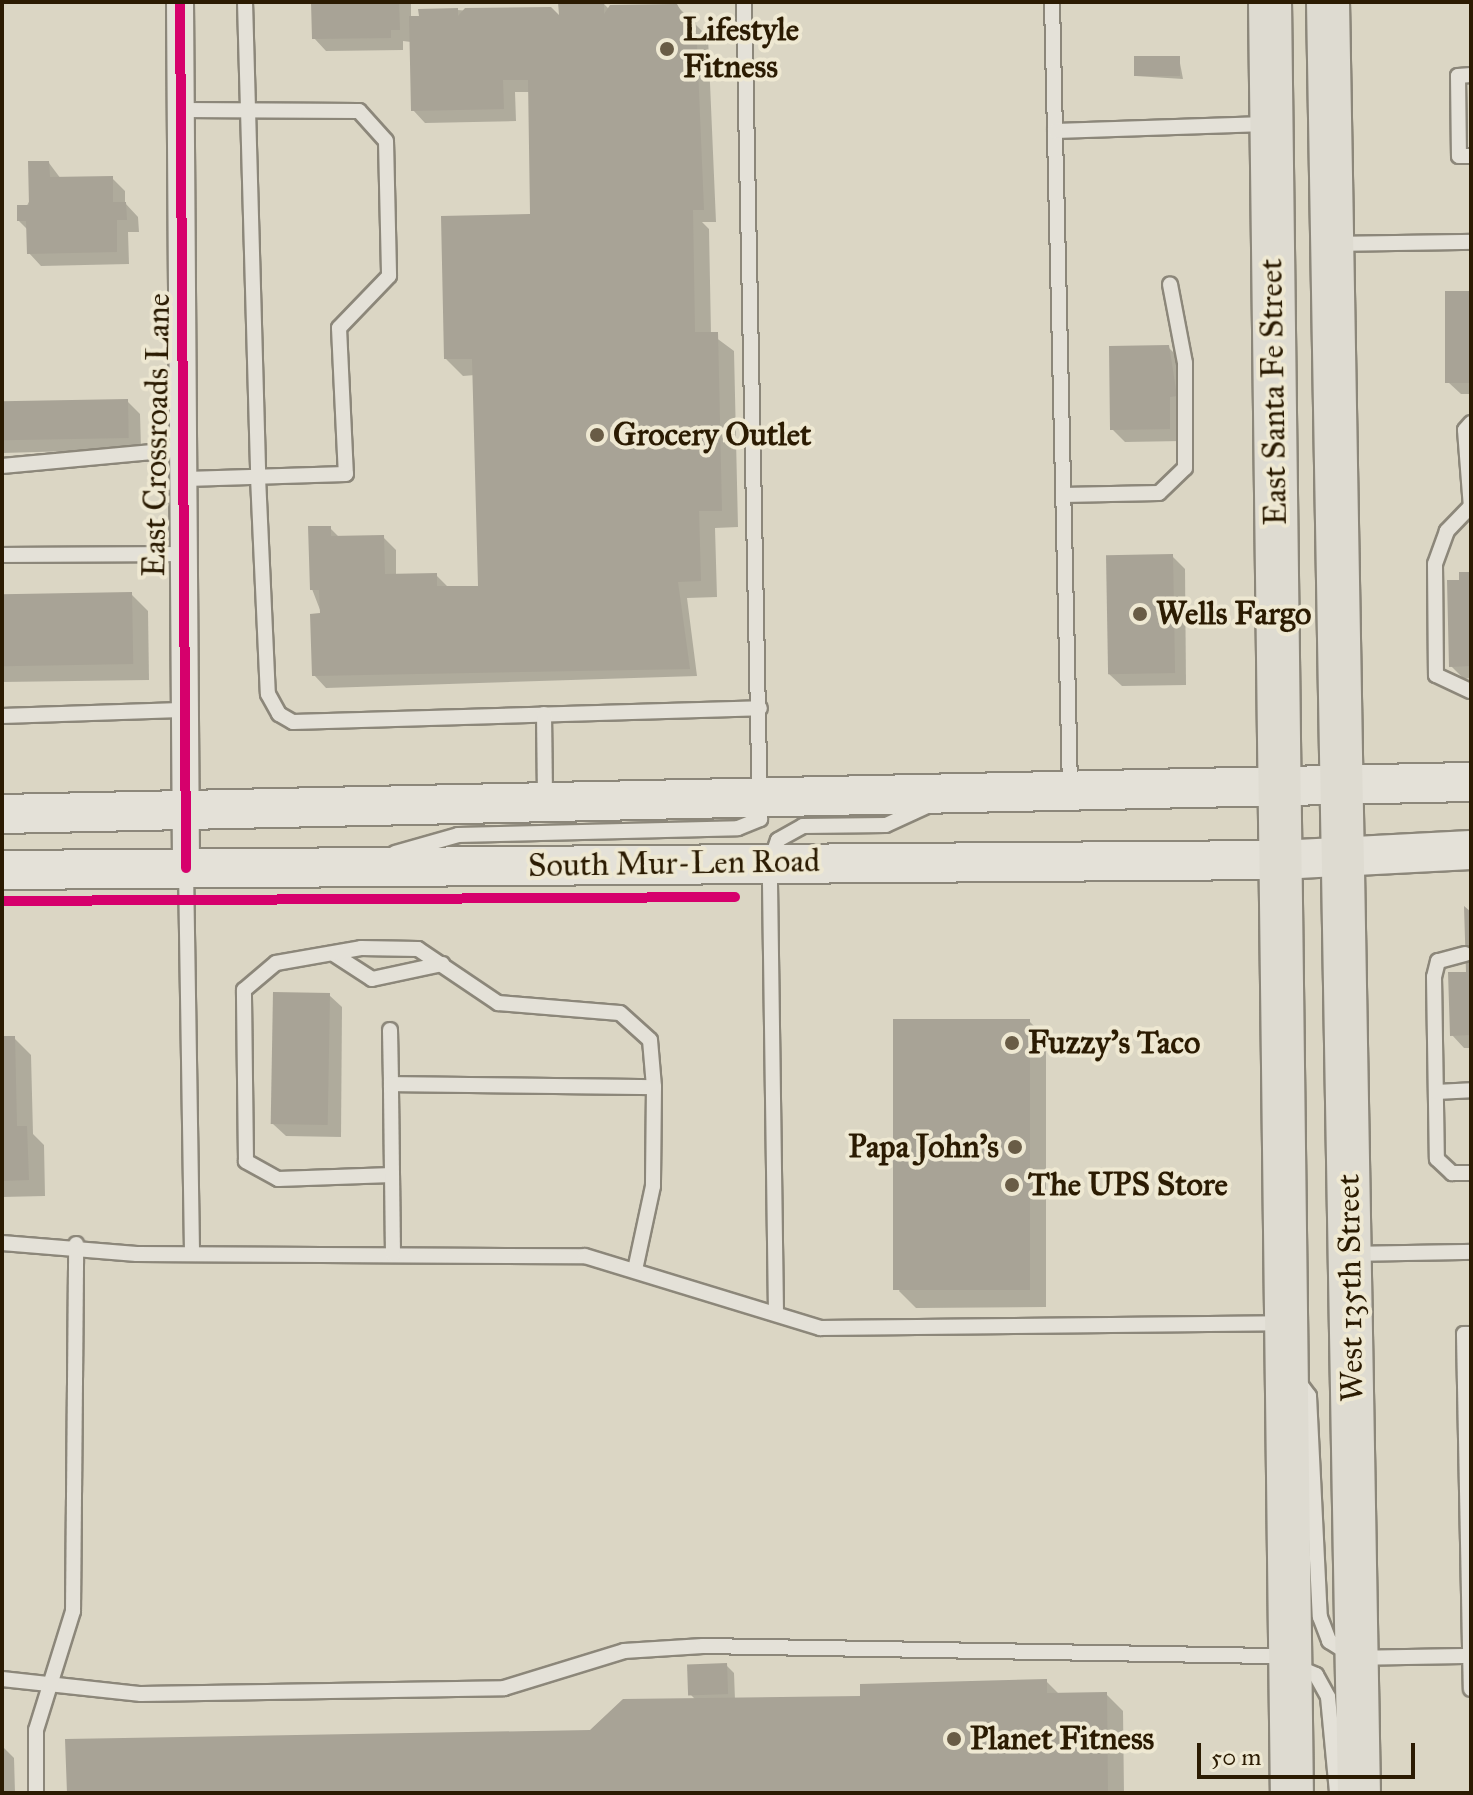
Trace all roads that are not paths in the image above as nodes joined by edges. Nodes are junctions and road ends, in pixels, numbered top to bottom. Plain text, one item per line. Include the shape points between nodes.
1 (180, 2) edge
2 (245, 2) edge
3 (744, 2) edge
4 (1052, 2) edge
5 (1270, 2) edge
6 (1328, 2) edge
7 (1471, 75) edge
8 (182, 110) junction
9 (246, 110) junction
10 (1271, 124) junction
11 (1055, 131) junction
12 (1471, 156) edge
13 (1471, 242) edge
14 (1337, 244) junction
15 (1170, 284) dead end
16 (1471, 423) edge
17 (187, 449) junction
18 (2, 466) edge
19 (258, 477) junction
20 (186, 479) junction
21 (1063, 495) junction
22 (1470, 508) edge
23 (181, 554) junction
24 (2, 555) edge
25 (1471, 691) edge
26 (760, 708) junction
27 (181, 710) junction
28 (544, 714) junction
29 (2, 716) edge
30 (1344, 782) junction
31 (1471, 782) edge
32 (1278, 783) junction
33 (1070, 788) junction
34 (965, 790) junction
35 (762, 795) junction
36 (545, 800) junction
37 (183, 808) junction
38 (2, 814) edge
39 (1471, 850) edge
40 (1346, 852) junction
41 (1279, 860) junction
42 (770, 863) junction
43 (348, 867) junction
44 (186, 868) junction
45 (2, 870) edge
46 (1465, 954) dead end
47 (335, 955) junction
48 (442, 964) junction
49 (390, 1030) dead end
50 (391, 1084) junction
51 (654, 1087) junction
52 (1471, 1090) edge
53 (1436, 1092) junction
54 (1471, 1173) edge
55 (392, 1175) junction
56 (2, 1243) edge
57 (76, 1244) junction
58 (1471, 1252) edge
59 (192, 1254) junction
60 (393, 1254) junction
61 (1350, 1254) junction
62 (635, 1270) junction
63 (776, 1313) junction
64 (1471, 1334) edge
65 (1286, 1343) junction
66 (1470, 1656) edge
67 (1356, 1658) junction
68 (1291, 1662) junction
69 (2, 1679) edge
70 (1471, 1689) edge
71 (48, 1690) junction
72 (36, 1793) edge
73 (1292, 1793) edge
74 (1337, 1793) edge
75 (1359, 1793) edge

1 - 8 street, East Crossroads Lane
2 - 9 lane
3 - 26 lane
4 - 11 lane
5 - 10 main road, East Santa Fe Street
6 - 14 main road, East Santa Fe Street
7 - 12 lane via 1458,76 1459,156
8 - 9 lane
8 - 17 street, East Crossroads Lane
9 - 19 lane
9 - 19 lane via 359,111 386,141 389,276 339,328 346,474
10 - 11 lane
10 - 32 main road, East Santa Fe Street
11 - 21 lane
13 - 14 lane
14 - 30 main road, East Santa Fe Street
15 - 21 lane via 1185,363 1185,468 1159,493
16 - 22 lane via 1465,430
17 - 18 lane
17 - 20 street, East Crossroads Lane
19 - 20 lane
19 - 28 lane via 268,694 279,714 293,722
20 - 23 street, East Crossroads Lane
21 - 33 lane
22 - 25 lane via 1447,531 1435,564 1436,675
23 - 24 lane
23 - 27 street, East Crossroads Lane
26 - 28 lane
26 - 35 lane
27 - 29 lane
27 - 37 street, East Crossroads Lane
28 - 36 lane
30 - 31 main road, South Mur-Len Road
30 - 32 main road, South Mur-Len Road
30 - 40 main road, West 135th Street
32 - 33 main road, South Mur-Len Road
32 - 41 main road, West 135th Street
33 - 34 main road, South Mur-Len Road
34 - 35 main road, South Mur-Len Road
34 - 42 lane via 886,825 803,826 778,840
35 - 36 main road, South Mur-Len Road
35 - 43 lane via 760,819 738,828 458,835
36 - 37 main road, South Mur-Len Road
37 - 38 main road, South Mur-Len Road
37 - 44 street, East Crossroads Lane
39 - 40 main road, South Mur-Len Road
40 - 41 main road, South Mur-Len Road
40 - 61 main road, West 135th Street
41 - 42 main road, South Mur-Len Road
41 - 65 main road, West 135th Street
42 - 43 main road, South Mur-Len Road
42 - 63 lane
43 - 44 main road, South Mur-Len Road
44 - 45 main road, South Mur-Len Road
44 - 59 lane
46 - 53 lane via 1438,961 1434,977
47 - 48 lane via 361,948 418,949
47 - 48 lane via 372,979
47 - 55 lane via 276,963 244,990 246,1161 278,1179
48 - 51 lane via 498,1003 620,1013 650,1040
49 - 50 lane
50 - 51 lane
50 - 55 lane
51 - 62 lane via 653,1186
52 - 53 lane
53 - 54 lane via 1437,1159 1452,1173
55 - 60 lane
56 - 57 lane
57 - 59 lane
57 - 71 lane via 73,1611
58 - 61 lane
59 - 60 lane
60 - 62 lane via 551,1253
61 - 67 main road, West 135th Street
62 - 63 lane
63 - 65 lane via 820,1328
64 - 66 lane via 1464,1334
65 - 67 lane via 1309,1396 1320,1617 1329,1641
65 - 68 main road, West 135th Street
66 - 67 lane
66 - 70 lane
67 - 75 main road, West 135th Street
68 - 71 lane via 703,1646 624,1651 504,1688
68 - 73 main road, West 135th Street
68 - 74 lane via 1316,1675 1328,1697
69 - 71 lane
71 - 72 lane via 36,1730

